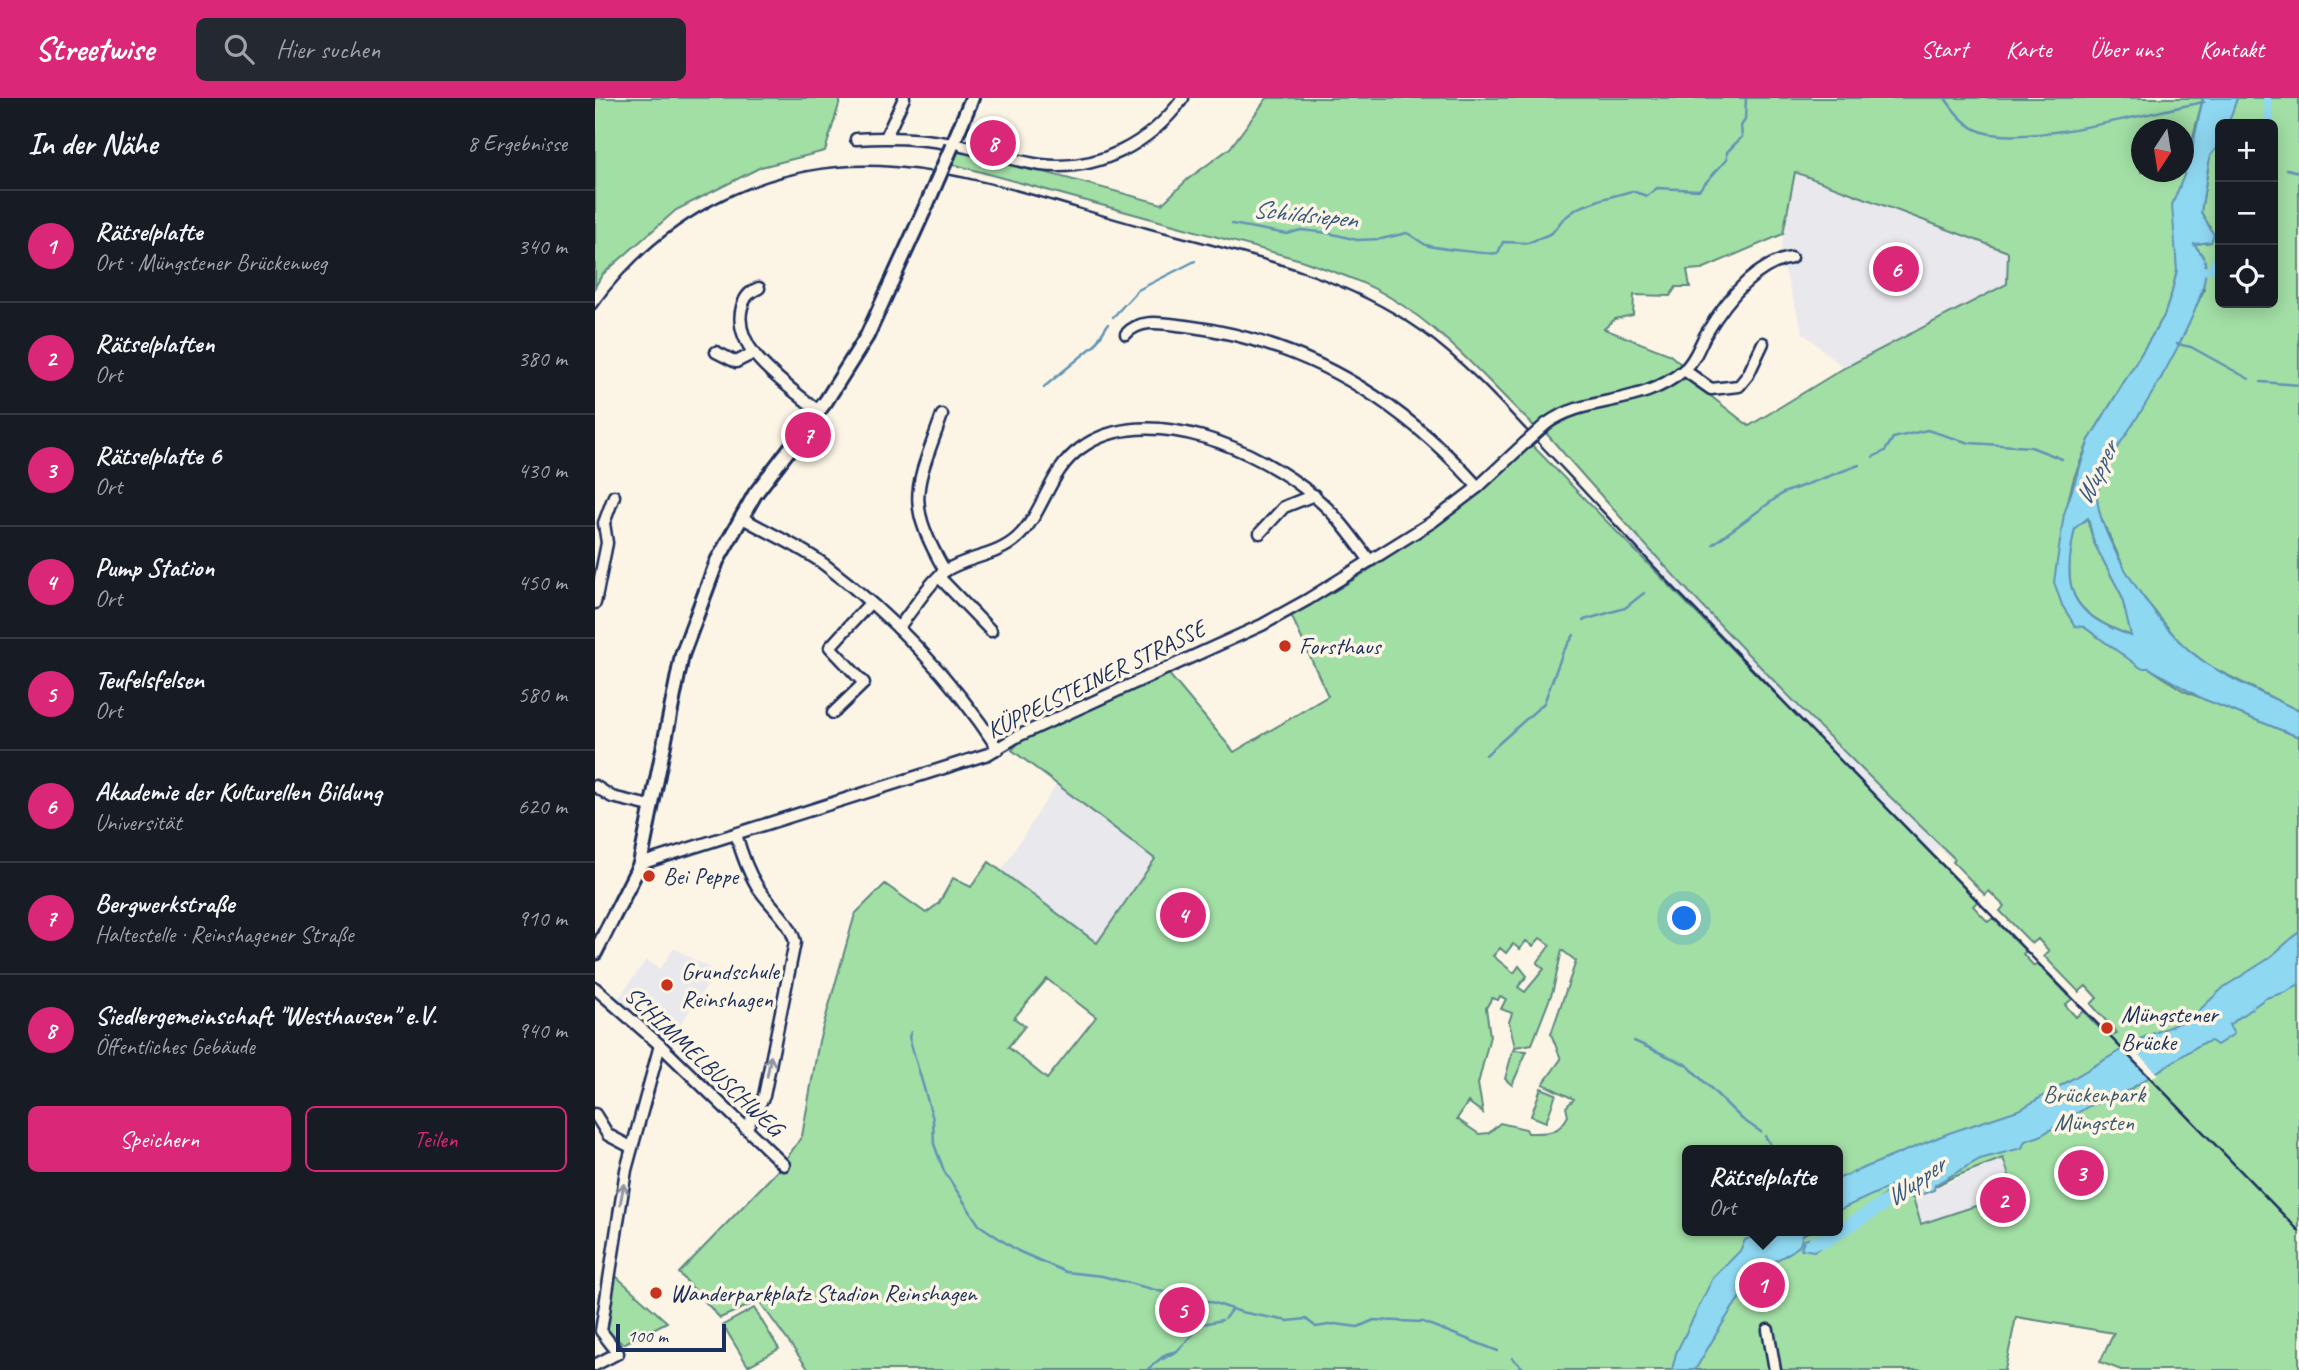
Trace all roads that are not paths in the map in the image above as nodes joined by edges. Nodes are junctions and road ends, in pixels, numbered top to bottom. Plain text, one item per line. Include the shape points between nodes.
1 (904, 98) edge
2 (972, 98) edge
3 (1184, 98) edge
4 (886, 137) junction
5 (856, 139) dead end
6 (952, 145) junction
7 (1791, 258) dead end
8 (759, 288) dead end
9 (1126, 334) dead end
10 (1763, 343) dead end
11 (716, 352) dead end
12 (752, 354) junction
13 (1684, 370) junction
14 (818, 411) junction
15 (942, 415) dead end
16 (1478, 487) junction
17 (1314, 495) junction
18 (614, 496) dead end
19 (741, 517) junction
20 (1260, 533) dead end
21 (1370, 561) junction
22 (942, 574) junction
23 (595, 603) edge
24 (870, 603) junction
25 (898, 628) junction
26 (991, 631) dead end
27 (833, 713) dead end
28 (998, 749) junction
29 (595, 786) edge
30 (650, 806) junction
31 (736, 834) junction
32 (639, 864) junction
33 (595, 953) edge
34 (595, 988) edge
35 (660, 1045) junction
36 (595, 1114) edge
37 (746, 1129) junction
38 (631, 1147) junction
39 (784, 1165) dead end
40 (1768, 1331) dead end
41 (595, 1365) edge
42 (1775, 1370) edge

1 - 4 street
2 - 6 main road
3 - 6 street via 1148,136 1095,161 1043,165
4 - 5 street
4 - 6 street
6 - 14 main road, bridge via 867,336
7 - 13 street via 1742,284
8 - 12 street via 746,298 741,315 741,331
9 - 16 street via 1140,324 1193,327 1251,338 1306,358 1359,384 1400,412
10 - 13 street via 1739,386 1711,389
11 - 12 street via 736,362
12 - 14 street
13 - 16 street, KÜPPELSTEINER STRASSE, bridge via 1642,395 1578,409 1546,424
14 - 19 main road
15 - 22 street via 917,497 921,527
16 - 21 street, KÜPPELSTEINER STRASSE
17 - 20 street via 1284,507
17 - 21 street
17 - 22 street via 1278,469 1234,447 1173,431 1122,432 1098,438 1068,459 1049,485 1032,522 1008,546
18 - 23 street via 604,523 607,543
19 - 24 street via 823,564
19 - 30 main road via 689,628
21 - 28 street, KÜPPELSTEINER STRASSE via 1262,625
22 - 25 street
22 - 26 street
24 - 25 street
24 - 27 street via 829,641 864,683
25 - 28 street
28 - 31 street, KÜPPELSTEINER STRASSE
29 - 30 street via 612,797
30 - 32 main road
31 - 32 street, KÜPPELSTEINER STRASSE
37 -> 31 street via 764,1096 795,942 787,921 750,875
32 - 33 main road
34 - 35 street, SCHIMMELBUSCHWEG
35 - 37 street, SCHIMMELBUSCHWEG
35 - 38 street
36 - 38 street via 608,1135
37 - 39 street, SCHIMMELBUSCHWEG
41 -> 38 street via 618,1353 601,1328
40 - 42 street

